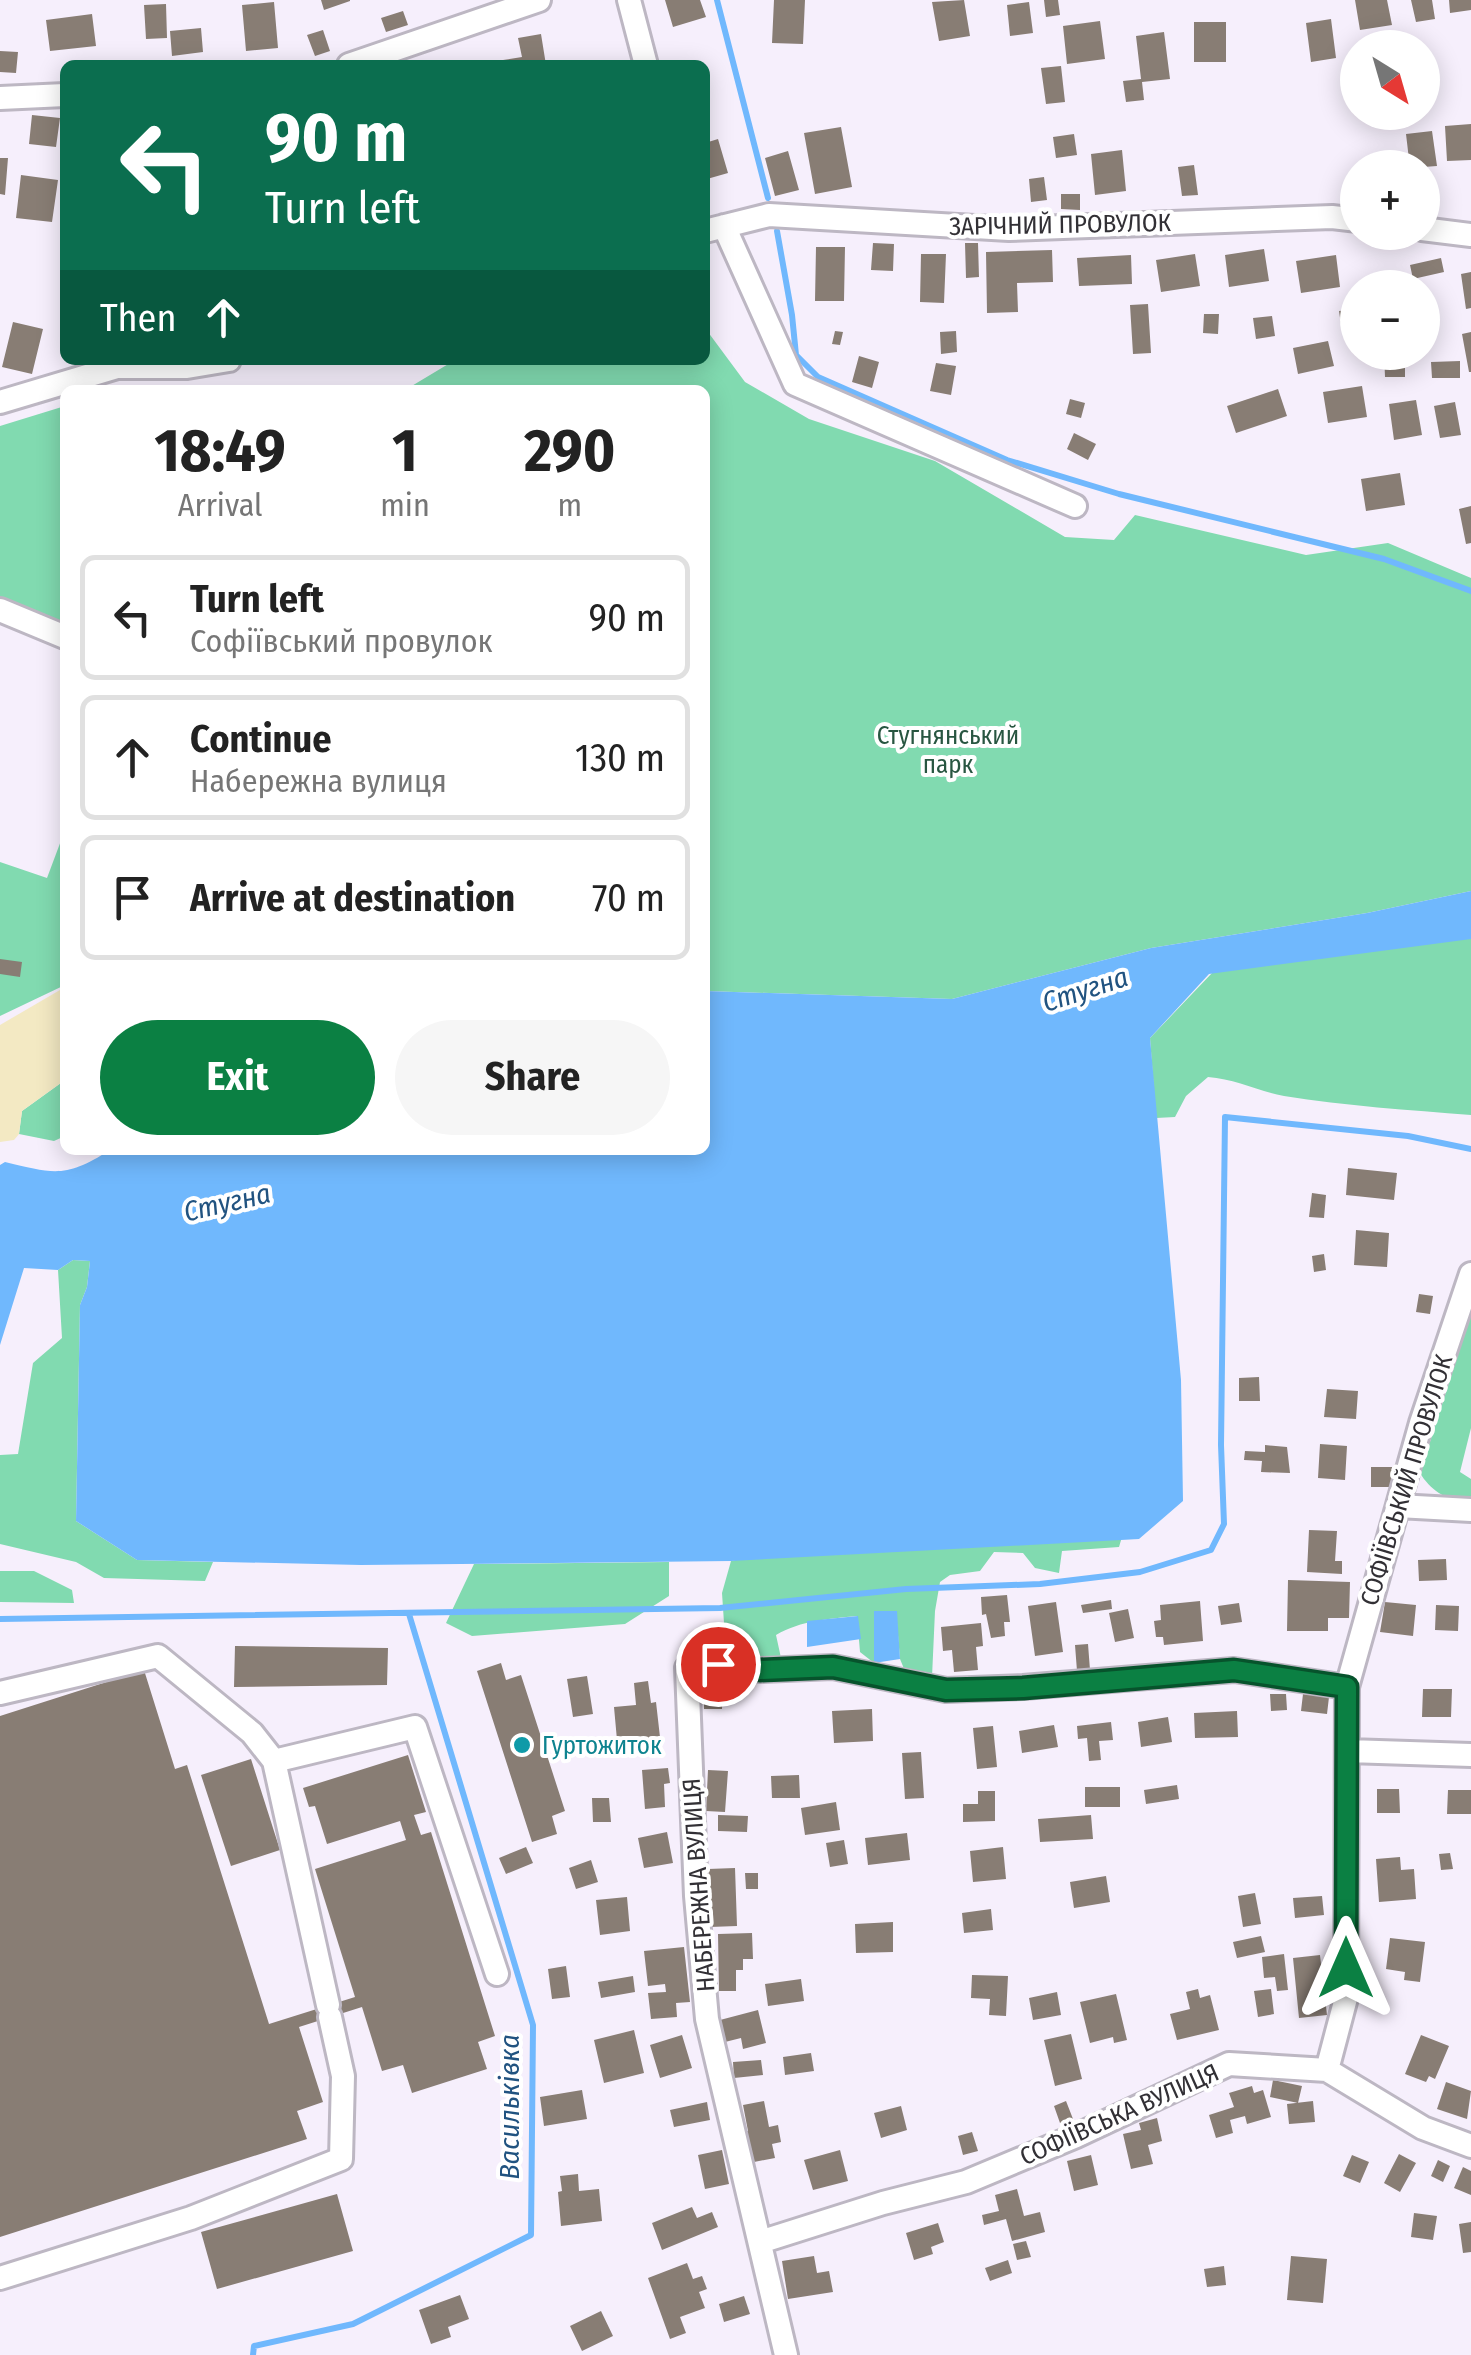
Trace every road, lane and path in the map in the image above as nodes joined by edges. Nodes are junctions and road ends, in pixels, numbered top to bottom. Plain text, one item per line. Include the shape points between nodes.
1 (539, 0) edge
2 (629, 0) edge
3 (364, 60) edge
4 (645, 60) edge
5 (60, 95) edge
6 (0, 98) edge
7 (1340, 218) edge
8 (714, 229) edge
9 (1440, 231) edge
10 (1471, 235) edge
11 (198, 365) edge
12 (0, 402) edge
13 (1075, 506) dead end
14 (0, 610) edge
15 (60, 635) edge
16 (1471, 1274) edge
17 (1398, 1506) junction
18 (1471, 1510) edge
19 (1347, 1687) junction
20 (0, 1693) edge
21 (1348, 1751) junction
22 (1471, 1755) edge
23 (274, 1761) junction
24 (497, 1974) dead end
25 (1328, 2070) junction
26 (1471, 2146) edge
27 (760, 2242) junction
28 (0, 2278) edge
29 (786, 2355) edge

1 - 3 street
2 - 4 street
5 - 6 street
7 - 8 street, ЗАРІЧНИЙ ПРОВУЛОК via 1009,229 769,216
8 - 13 street via 794,384
9 - 10 street
11 - 12 street via 117,367
14 - 15 street
16 - 17 street, СОФІЇВСЬКИЙ ПРОВУЛОК
17 - 18 street
17 - 19 street, СОФІЇВСЬКИЙ ПРОВУЛОК
19 - 21 street, СОФІЇВСЬКИЙ ПРОВУЛОК
19 - 27 street, НАБЕРЕЖНА ВУЛИЦЯ via 1234,1670 946,1690 833,1667 687,1668 707,2019
20 - 23 street via 158,1656 252,1733
21 - 22 street
21 - 25 street, СОФІЇВСЬКИЙ ПРОВУЛОК via 1346,1998
23 - 24 street via 415,1727
23 - 28 street via 343,2076 342,2159 191,2218
25 - 26 street, СОФІЇВСЬКА ВУЛИЦЯ via 1423,2128
25 - 27 street, СОФІЇВСЬКА ВУЛИЦЯ via 1230,2064 966,2182
27 - 29 street, НАБЕРЕЖНА ВУЛИЦЯ

